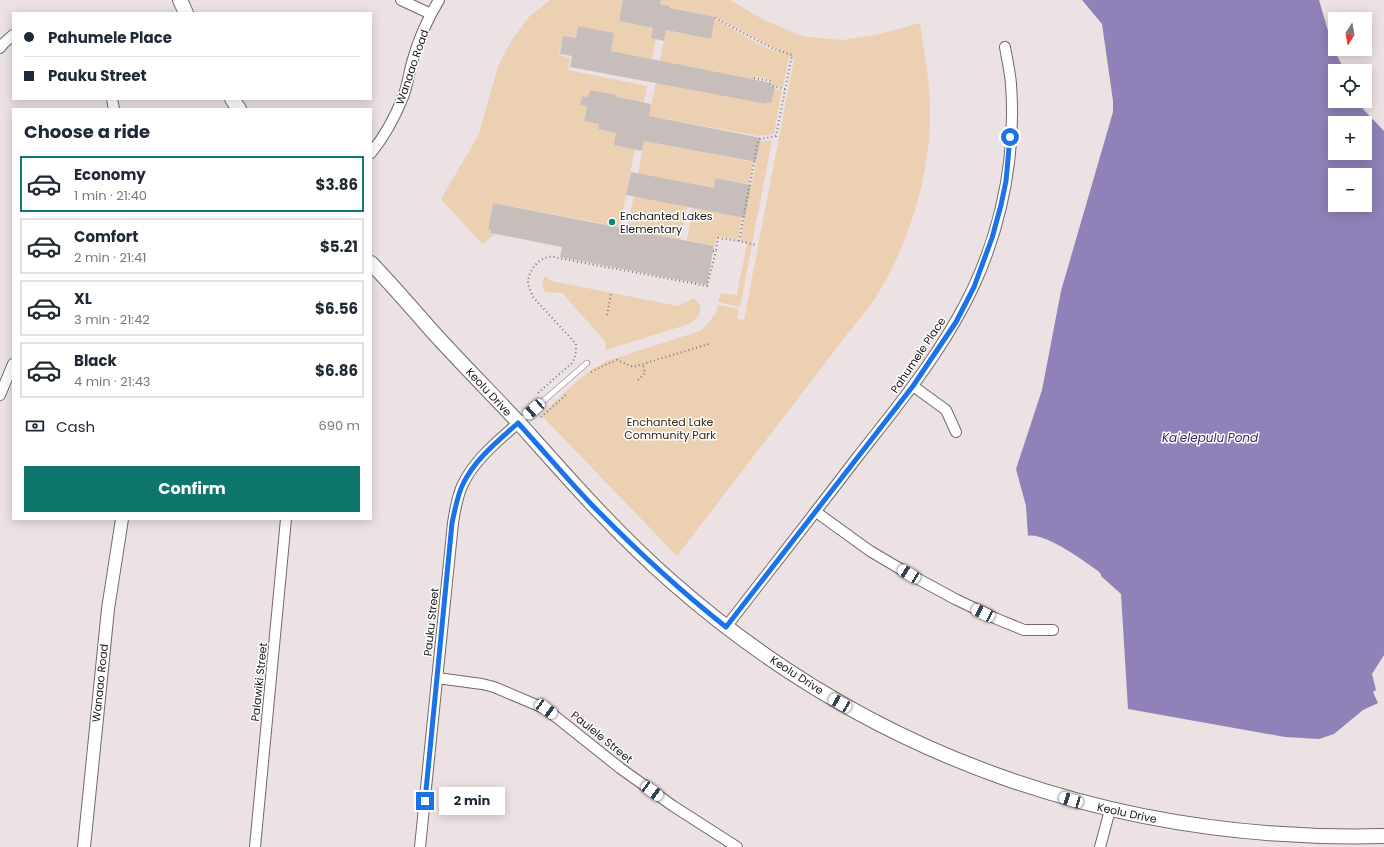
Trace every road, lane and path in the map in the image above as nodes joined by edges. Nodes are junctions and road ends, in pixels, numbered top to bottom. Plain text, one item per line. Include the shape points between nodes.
1 (180, 0) edge
2 (401, 0) edge
3 (439, 0) edge
4 (186, 12) edge
5 (431, 14) junction
6 (715, 18) dead end
7 (12, 36) edge
8 (1005, 47) dead end
9 (0, 48) edge
10 (754, 78) dead end
11 (785, 88) junction
12 (372, 152) edge
13 (739, 241) junction
14 (756, 245) dead end
15 (372, 264) edge
16 (611, 294) dead end
17 (607, 315) dead end
18 (709, 344) dead end
19 (587, 363) dead end
20 (643, 364) junction
21 (12, 366) edge
22 (588, 374) dead end
23 (638, 380) dead end
24 (913, 386) junction
25 (570, 390) dead end
26 (0, 395) edge
27 (533, 397) dead end
28 (541, 417) dead end
29 (518, 423) junction
30 (956, 432) dead end
31 (816, 512) junction
32 (122, 520) edge
33 (286, 520) edge
34 (726, 627) junction
35 (1053, 630) dead end
36 (437, 678) junction
37 (1110, 810) junction
38 (1384, 836) edge
39 (84, 847) edge
40 (255, 847) edge
41 (420, 847) edge
42 (737, 847) edge
43 (1100, 847) edge

1 - 4 main road
2 - 5 street
3 - 5 street, Wanaao Road
5 - 12 street, Wanaao Road via 419,40 403,96 386,131
6 - 11 path via 772,48 792,55
7 - 9 street
8 - 24 street, Pahumele Place via 1011,83 1010,149 1004,193 992,238 974,287 956,322
10 - 11 path via 770,81 770,85
11 - 13 path via 776,136 758,141
13 - 14 path
13 - 27 path via 718,238 707,286 558,258 550,257 538,263 528,281 533,296 576,344 576,350 572,363
15 - 29 main road, Keolu Drive
16 - 17 path
18 - 20 path
19 - 29 lane
20 - 22 path via 633,367 617,360
20 - 23 path via 645,373
21 - 26 street
24 - 30 street via 946,410
24 - 31 street, Pahumele Place
25 - 28 path
29 - 34 main road, Keolu Drive via 626,539 672,583
29 - 36 street, Pauku Street via 473,467 462,485 456,503
31 - 34 street, Pahumele Place
31 - 35 street via 870,551 955,599 1024,630
32 - 39 street, Wanaao Road via 108,609
33 - 40 street, Palawiki Street
34 - 37 main road, Keolu Drive via 817,689 922,745 1011,781
36 - 41 street, Pauku Street
36 - 42 street, Paulele Street via 494,687 546,709 620,768
37 - 38 main road, Keolu Drive via 1177,823 1257,833
37 - 43 street

